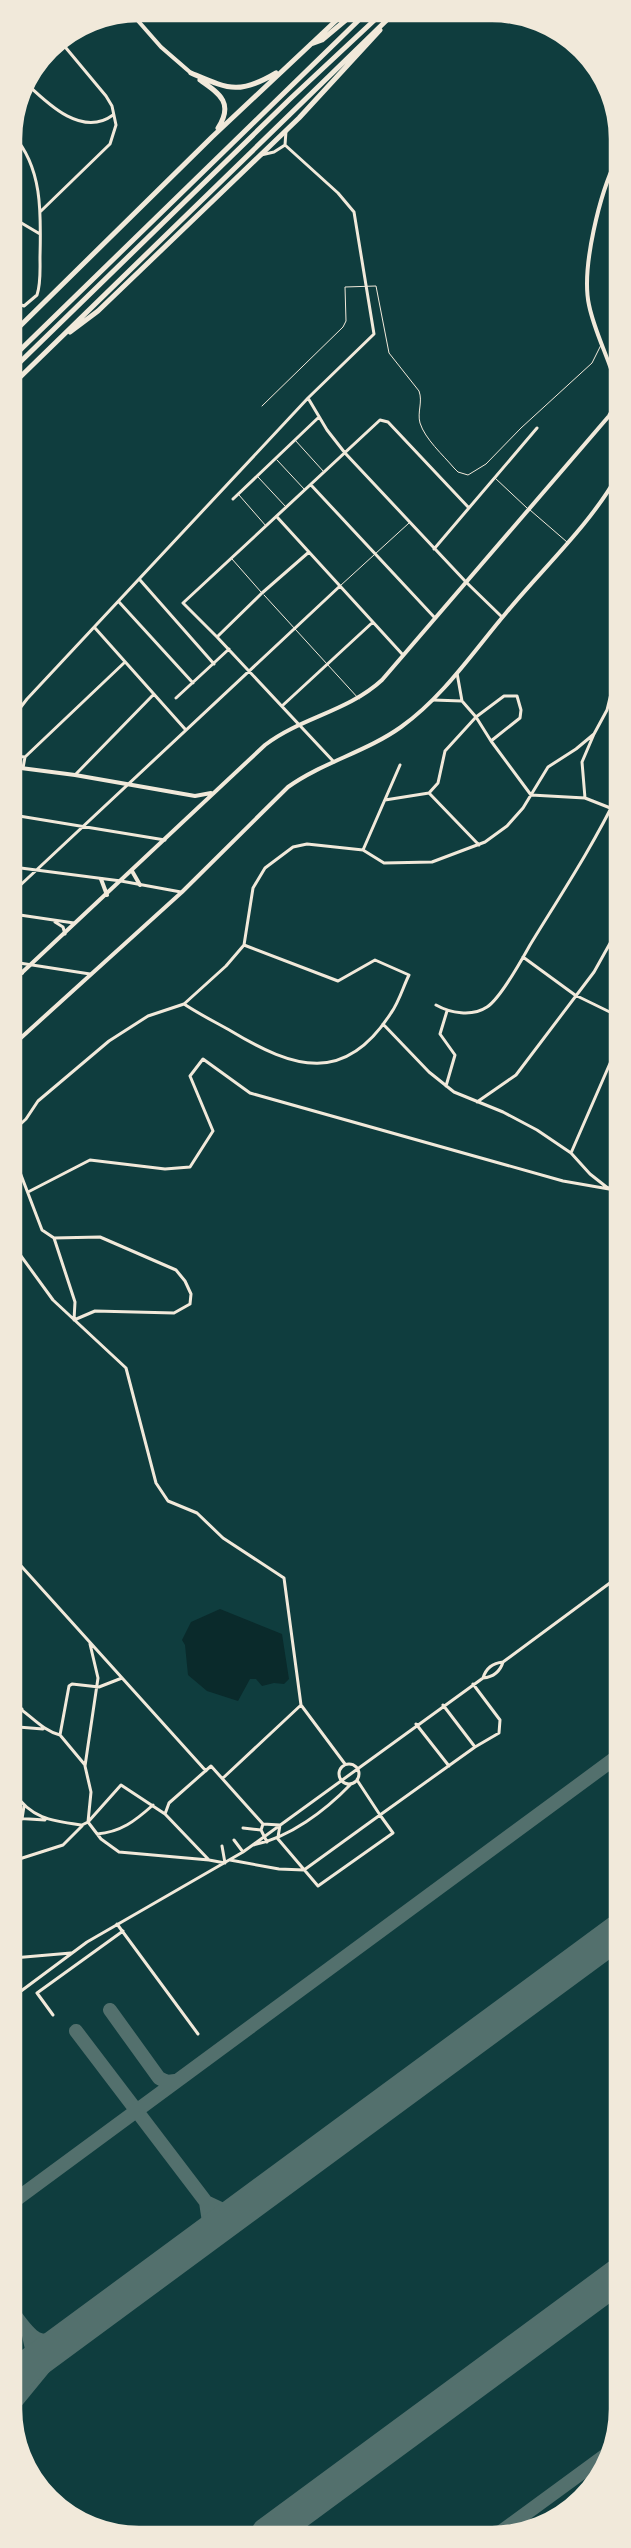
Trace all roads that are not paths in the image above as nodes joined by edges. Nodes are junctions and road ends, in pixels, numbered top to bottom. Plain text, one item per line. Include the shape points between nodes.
1 (138, 21) edge
2 (335, 21) edge
3 (345, 21) edge
4 (358, 21) edge
5 (374, 21) edge
6 (385, 21) edge
7 (386, 21) edge
8 (308, 46) junction
9 (65, 47) edge
10 (283, 69) junction
11 (191, 73) junction
12 (33, 89) edge
13 (113, 115) junction
14 (286, 131) junction
15 (212, 137) junction
16 (285, 145) junction
17 (22, 150) edge
18 (261, 155) junction
19 (610, 175) edge
20 (40, 211) junction
21 (22, 223) edge
22 (41, 234) junction
23 (22, 305) edge
24 (22, 324) edge
25 (59, 340) junction
26 (602, 342) junction
27 (22, 348) edge
28 (22, 360) edge
29 (610, 365) edge
30 (22, 375) edge
31 (308, 398) junction
32 (262, 406) dead end
33 (609, 416) edge
34 (319, 417) junction
35 (537, 428) dead end
36 (295, 440) junction
37 (345, 452) junction
38 (276, 458) junction
39 (325, 472) junction
40 (257, 476) junction
41 (494, 478) junction
42 (311, 485) junction
43 (610, 486) edge
44 (305, 491) junction
45 (238, 494) junction
46 (233, 499) dead end
47 (286, 508) junction
48 (469, 508) junction
49 (528, 509) junction
50 (277, 517) junction
51 (409, 522) junction
52 (266, 526) junction
53 (567, 542) junction
54 (434, 549) junction
55 (310, 552) junction
56 (376, 553) junction
57 (231, 558) junction
58 (140, 580) junction
59 (466, 582) junction
60 (340, 586) junction
61 (262, 593) junction
62 (119, 602) junction
63 (502, 617) junction
64 (435, 618) junction
65 (373, 622) junction
66 (95, 628) junction
67 (295, 628) junction
68 (217, 636) junction
69 (229, 650) junction
70 (403, 655) junction
71 (125, 662) junction
72 (328, 663) junction
73 (214, 664) junction
74 (249, 671) junction
75 (457, 673) junction
76 (193, 683) junction
77 (154, 694) junction
78 (176, 698) dead end
79 (359, 699) junction
80 (610, 699) edge
81 (433, 700) junction
82 (462, 701) junction
83 (22, 705) edge
84 (282, 706) junction
85 (476, 717) junction
86 (298, 725) junction
87 (185, 729) junction
88 (594, 734) junction
89 (491, 741) junction
90 (22, 756) edge
91 (25, 757) junction
92 (334, 763) junction
93 (400, 765) dead end
94 (23, 768) joint
95 (75, 775) junction
96 (128, 784) junction
97 (212, 793) junction
98 (430, 794) junction
99 (531, 795) junction
100 (195, 796) junction
101 (585, 798) junction
102 (384, 800) junction
103 (201, 804) junction
104 (610, 808) edge
105 (610, 810) edge
106 (22, 817) edge
107 (83, 825) junction
108 (152, 838) junction
109 (165, 840) junction
110 (478, 845) junction
111 (157, 847) junction
112 (363, 850) junction
113 (22, 869) edge
114 (36, 871) junction
115 (132, 871) junction
116 (101, 879) junction
117 (121, 881) junction
118 (22, 884) edge
119 (140, 885) junction
120 (182, 892) junction
121 (107, 895) junction
122 (22, 915) edge
123 (53, 920) junction
124 (76, 924) junction
125 (66, 934) junction
126 (244, 945) junction
127 (610, 945) edge
128 (523, 957) junction
129 (22, 964) edge
130 (31, 965) junction
131 (22, 973) edge
132 (90, 974) junction
133 (576, 996) junction
134 (184, 1004) junction
135 (436, 1005) dead end
136 (447, 1011) junction
137 (610, 1012) edge
138 (383, 1024) junction
139 (22, 1037) edge
140 (610, 1063) edge
141 (446, 1086) junction
142 (477, 1102) junction
143 (22, 1123) edge
144 (571, 1153) junction
145 (22, 1176) edge
146 (609, 1189) joint
147 (28, 1192) junction
148 (54, 1238) junction
149 (22, 1257) edge
150 (74, 1320) junction
151 (21, 1566) edge
152 (609, 1583) edge
153 (89, 1641) junction
154 (503, 1662) junction
155 (122, 1678) junction
156 (483, 1678) junction
157 (473, 1684) junction
158 (96, 1687) junction
159 (301, 1705) junction
160 (443, 1705) junction
161 (22, 1709) edge
162 (416, 1724) junction
163 (21, 1727) edge
164 (46, 1730) junction
165 (60, 1735) junction
166 (476, 1747) junction
167 (346, 1764) junction
168 (85, 1766) junction
169 (449, 1766) junction
170 (358, 1767) junction
171 (206, 1771) junction
172 (222, 1778) junction
173 (340, 1780) junction
174 (358, 1780) junction
175 (351, 1784) junction
176 (23, 1805) joint
177 (152, 1805) junction
178 (165, 1814) junction
179 (380, 1815) junction
180 (22, 1819) joint
181 (45, 1820) junction
182 (88, 1822) junction
183 (263, 1824) junction
184 (82, 1825) junction
185 (280, 1825) junction
186 (243, 1828) dead end
187 (261, 1830) junction
188 (97, 1834) junction
189 (263, 1837) junction
190 (278, 1839) junction
191 (234, 1840) dead end
192 (267, 1842) junction
193 (252, 1845) junction
194 (222, 1846) dead end
195 (243, 1852) junction
196 (21, 1858) edge
197 (209, 1860) junction
198 (230, 1860) junction
199 (225, 1863) junction
200 (304, 1870) junction
201 (118, 1924) junction
202 (123, 1931) junction
203 (72, 1953) junction
204 (21, 1957) edge
205 (21, 1992) edge
206 (53, 2014) dead end
207 (198, 2034) dead end

1 - 11 street via 161,47
2 - 8 highway
3 - 8 highway via 322,40
4 - 27 highway
5 - 28 highway
6 - 25 highway
7 - 14 highway via 370,43
8 - 10 highway
9 - 13 street via 106,96
10 - 11 highway via 258,84 240,88
10 - 15 highway
11 - 15 highway via 216,90 224,101 225,114
12 - 13 street via 72,119 100,121
13 - 20 street via 116,125 110,144
14 - 16 street
14 - 18 highway
15 - 24 highway
16 - 18 street
16 - 31 street via 351,206 356,218 373,322 374,334
17 - 20 street via 31,166 40,197
18 - 25 highway via 98,312
19 - 26 street via 599,208 587,277 589,306
20 - 22 street
21 - 22 street
22 - 23 street via 38,290 35,298
25 - 30 highway
26 - 29 street
26 - 32 lane via 592,363 486,464 468,475 461,473 420,423 421,397 389,353 376,286 346,287 343,327
31 - 34 street
31 - 58 street
33 - 49 street
34 - 36 street
34 - 37 street
35 - 41 street
36 - 38 street
36 - 39 lane
37 - 39 street
37 - 48 street via 380,420 388,422
37 - 51 street
38 - 40 street
38 - 44 lane
39 - 42 street
40 - 45 street
40 - 47 lane
41 - 48 street
41 - 49 lane
42 - 44 street
42 - 56 street
43 - 53 street
44 - 47 street
45 - 46 street
45 - 52 lane
47 - 50 street
48 - 54 street
49 - 53 lane
49 - 59 street
50 - 52 street
50 - 55 street
51 - 54 street
51 - 56 lane
52 - 57 street
53 - 63 street
54 - 59 street
55 - 60 street
55 - 61 street
56 - 60 lane
56 - 64 street
57 - 61 lane
57 - 68 street via 183,603
58 - 62 street
58 - 73 street
59 - 63 street
59 - 64 street
60 - 65 street
60 - 67 street
61 - 67 lane
61 - 68 street
62 - 66 street
62 - 76 street
63 - 75 street
64 - 70 street
65 - 70 street
65 - 72 street
66 - 71 street
66 - 83 street
67 - 72 lane
67 - 74 street
68 - 69 street
69 - 73 street
69 - 74 street
70 - 79 street via 382,680
71 - 77 street
71 - 91 street
72 - 79 lane
72 - 84 street
73 - 76 street
74 - 84 street
74 - 87 street
75 - 81 street
75 - 82 street
76 - 78 street
77 - 87 street
77 - 95 street
79 - 86 street
80 - 88 street
81 - 82 street
81 - 92 street via 391,734
82 - 85 street
84 - 86 street
85 - 89 street
85 - 89 street via 504,696 517,696 520,718
85 - 98 street via 445,751 438,783
86 - 92 street
86 - 97 street via 265,746
87 - 96 street
88 - 99 street via 548,767
88 - 101 street via 582,762
89 - 99 street
90 - 91 street
91 - 94 street
92 - 120 street via 305,775 288,787
93 - 102 street
94 - 95 street
95 - 96 street
96 - 100 street
96 - 107 street
97 - 100 street
97 - 103 street
98 - 102 street
98 - 110 street
99 - 101 street
99 - 110 street via 507,826
100 - 103 street
101 - 104 street
102 - 112 street
103 - 109 street
105 - 128 street
106 - 107 street
107 - 108 street
107 - 114 street
108 - 109 street
108 - 111 street
109 - 111 street
110 - 112 street via 432,862 384,862
111 - 115 street
112 - 126 street via 307,844 281,854 265,868 252,888
113 - 114 street
114 - 116 street
114 - 118 street
115 - 117 street
115 - 119 street
116 - 117 street
116 - 121 street
117 - 119 street
117 - 121 street
119 - 120 street
120 - 132 street
121 - 124 street
122 - 123 street
123 - 124 street
123 - 125 street via 63,927
124 - 125 street
125 - 130 street
126 - 134 street
126 - 138 street via 338,981 375,960 409,975
127 - 133 street
128 - 133 street
128 - 136 street via 492,1003 485,1008 459,1013
129 - 130 street
130 - 131 street
130 - 132 street
132 - 139 street
133 - 137 street
133 - 142 street via 516,1075
134 - 138 street via 278,1056 303,1063 332,1063 353,1054
134 - 143 street via 148,1016 108,1042 38,1101
135 - 136 street
136 - 141 street via 440,1034 455,1055
138 - 141 street
140 - 144 street
141 - 142 street
142 - 144 street via 537,1130
144 - 146 street
145 - 147 street
146 - 147 street via 563,1181 250,1093 203,1059 190,1076 213,1131 190,1167 165,1169 90,1160
147 - 148 street via 42,1230
148 - 150 street via 75,1302
148 - 150 street via 100,1237 109,1240 176,1270 191,1294 190,1304 174,1313 95,1311
149 - 150 street via 53,1300
150 - 159 street via 126,1368 156,1483 168,1501 197,1513 224,1538 284,1578
151 - 153 street
152 - 154 street
153 - 155 street
153 - 158 street via 98,1678
154 - 156 street via 485,1671
154 - 156 street via 501,1670 490,1678
155 - 158 street
155 - 171 street
156 - 157 street
157 - 160 street
157 - 166 street via 500,1720 499,1733
158 - 165 street via 69,1686
158 - 168 street
159 - 167 street
159 - 172 street
160 - 162 street
160 - 166 street
161 - 164 street
162 - 169 street
162 - 170 street
163 - 164 street
164 - 165 street
165 - 168 street
166 - 169 street
167 - 170 street
167 - 173 street via 339,1772
168 - 182 street via 91,1792
169 - 179 street
170 - 173 street
170 - 174 street
171 - 172 street via 211,1766
171 - 178 street via 169,1803
172 - 183 street
173 - 175 street
173 - 185 street
174 - 175 street
174 - 179 street
175 - 190 street via 336,1800
176 - 180 street
176 - 181 street
177 - 178 street
177 - 182 street via 121,1785
177 - 188 street via 130,1824 110,1833
178 - 197 street
179 - 200 street
179 - 200 street via 392,1833 378,1844 318,1886
180 - 181 street
181 - 184 street
182 - 184 street
182 - 188 street
183 - 185 street
183 - 187 street
184 - 196 street via 63,1845
185 - 189 street
185 - 190 street
186 - 187 street
187 - 189 street
188 - 197 street via 110,1848 119,1852
189 - 192 street
189 - 193 street
190 - 192 street
190 - 200 street
191 - 195 street
192 - 193 street
193 - 195 street
194 - 199 street
195 - 198 street
197 - 199 street
198 - 199 street
198 - 200 street
199 - 201 street
201 - 202 street
201 - 203 street
202 - 206 street via 37,1993
202 - 207 street
203 - 204 street
203 - 205 street

